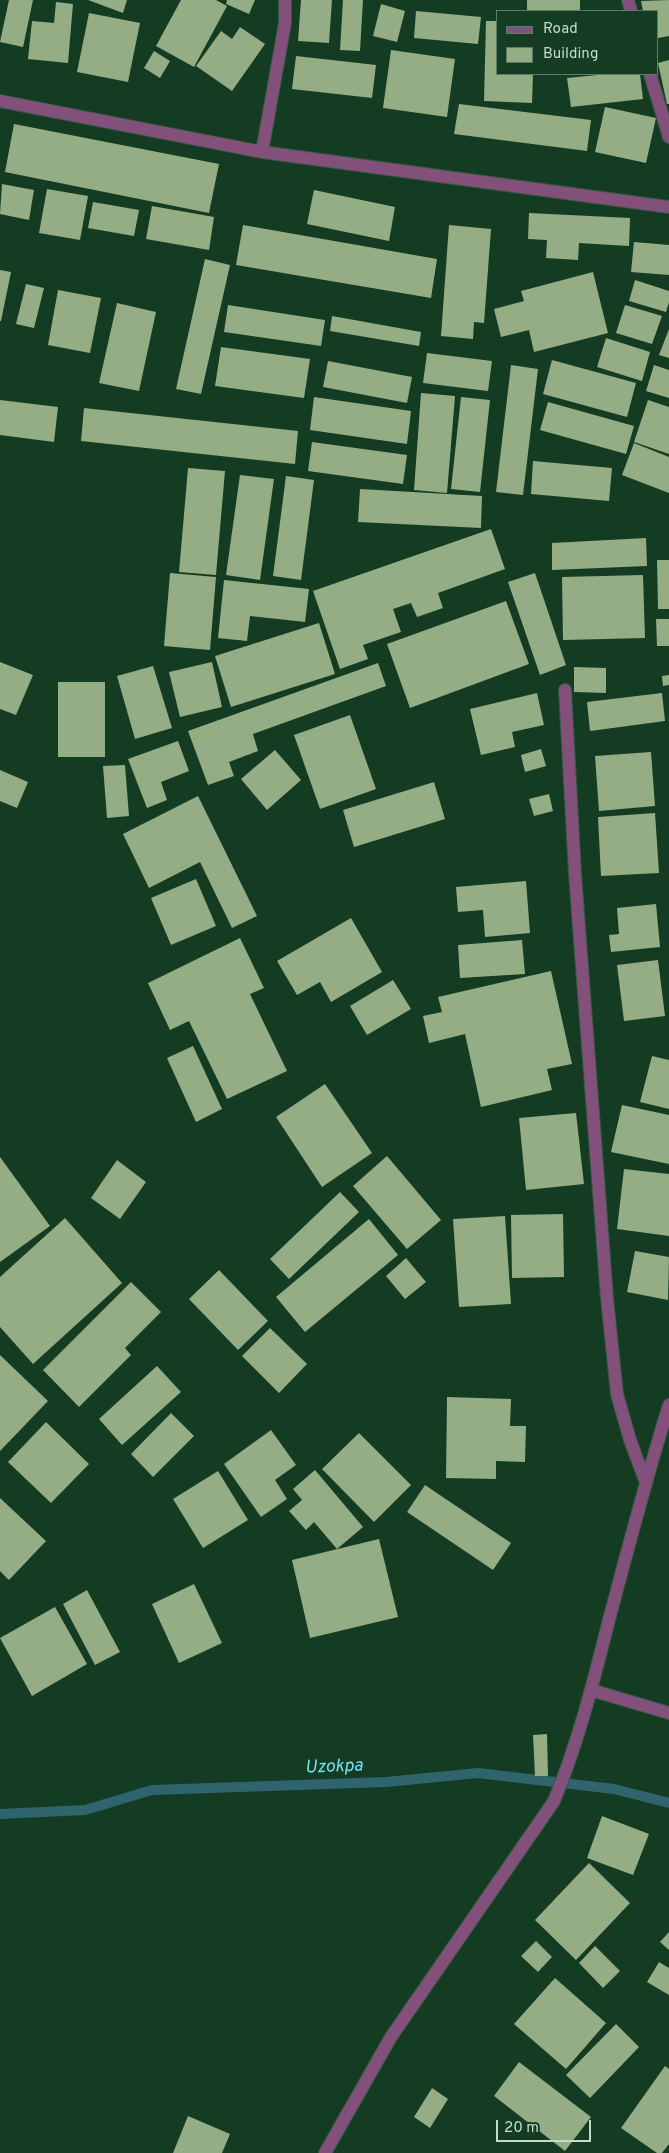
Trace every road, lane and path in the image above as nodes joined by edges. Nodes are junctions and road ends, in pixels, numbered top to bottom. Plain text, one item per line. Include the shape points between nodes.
1 (286, 0) edge
2 (650, 75) edge
3 (0, 101) edge
4 (669, 137) edge
5 (262, 152) junction
6 (669, 208) edge
7 (565, 690) dead end
8 (669, 1405) edge
9 (646, 1480) junction
10 (591, 1690) junction
11 (669, 1713) edge
12 (325, 2153) edge

1 - 5 street via 286,22
2 - 4 street
3 - 5 street
5 - 6 street
7 - 9 street via 575,874 607,1298 617,1394
8 - 9 street
9 - 10 street
10 - 11 street
10 - 12 street via 569,1765 554,1801 390,2038

